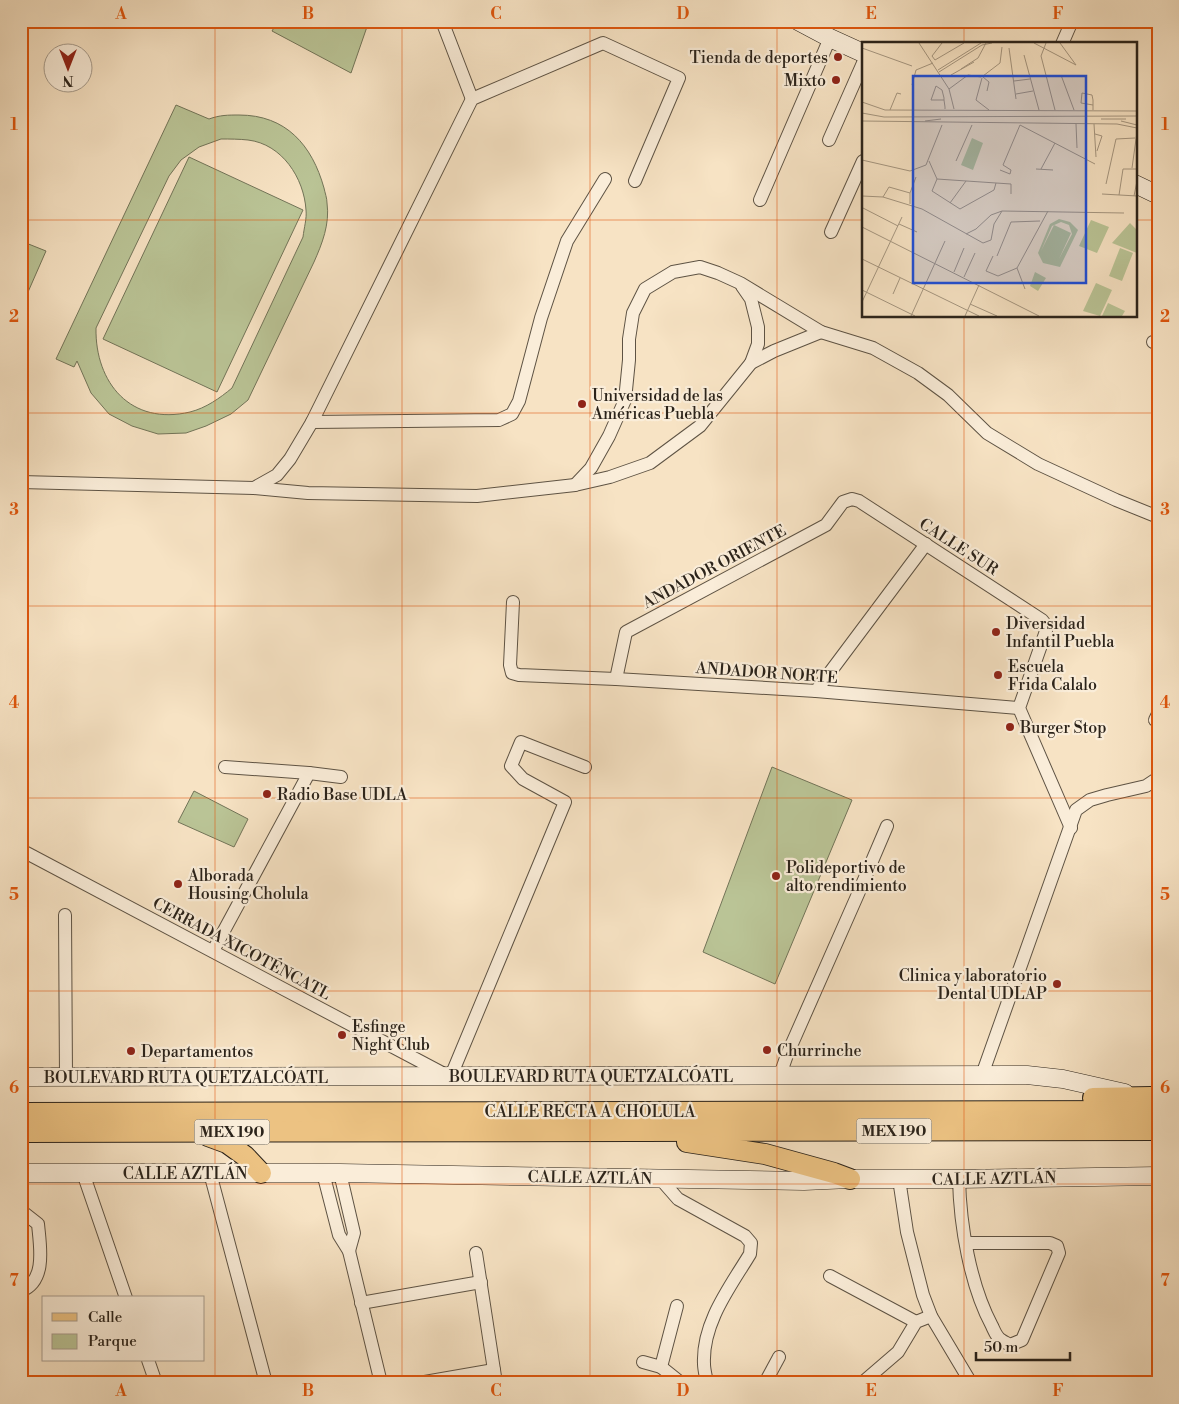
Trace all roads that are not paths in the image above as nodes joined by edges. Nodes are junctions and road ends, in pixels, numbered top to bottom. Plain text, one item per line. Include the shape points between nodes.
1 (442, 21) edge
2 (798, 21) edge
3 (1072, 21) edge
4 (830, 38) junction
5 (1063, 42) edge
6 (862, 54) edge
7 (862, 65) edge
8 (472, 99) junction
9 (829, 140) dead end
10 (862, 163) edge
11 (606, 179) dead end
12 (635, 181) dead end
13 (1136, 184) edge
14 (1158, 195) edge
15 (760, 200) dead end
16 (830, 232) dead end
17 (740, 284) junction
18 (821, 332) junction
19 (751, 363) junction
20 (312, 422) junction
21 (21, 482) edge
22 (575, 485) junction
23 (254, 488) junction
24 (852, 499) joint
25 (1158, 517) edge
26 (926, 544) junction
27 (514, 602) dead end
28 (616, 679) junction
29 (816, 691) junction
30 (1019, 708) junction
31 (225, 767) dead end
32 (585, 767) dead end
33 (309, 773) junction
34 (341, 776) dead end
35 (1158, 778) edge
36 (886, 826) dead end
37 (1071, 828) junction
38 (21, 850) edge
39 (65, 915) dead end
40 (213, 951) junction
41 (780, 1075) junction
42 (982, 1075) junction
43 (450, 1076) junction
44 (21, 1077) edge
45 (66, 1077) junction
46 (1156, 1102) edge
47 (21, 1112) edge
48 (1158, 1130) edge
49 (21, 1132) edge
50 (200, 1132) junction
51 (665, 1132) junction
52 (21, 1173) edge
53 (83, 1173) junction
54 (210, 1173) junction
55 (261, 1173) junction
56 (331, 1173) junction
57 (1158, 1176) edge
58 (662, 1178) junction
59 (850, 1179) junction
60 (899, 1179) junction
61 (959, 1179) junction
62 (21, 1213) edge
63 (966, 1243) junction
64 (476, 1253) dead end
65 (830, 1276) dead end
66 (481, 1282) junction
67 (21, 1291) edge
68 (125, 1296) edge
69 (362, 1303) junction
70 (677, 1306) dead end
71 (931, 1316) junction
72 (916, 1322) junction
73 (779, 1357) dead end
74 (149, 1362) edge
75 (642, 1362) dead end
76 (661, 1367) junction
77 (495, 1376) edge
78 (156, 1383) edge
79 (266, 1383) edge
80 (381, 1383) edge
81 (420, 1383) edge
82 (681, 1383) edge
83 (707, 1383) edge
84 (765, 1383) edge
85 (862, 1383) edge
86 (971, 1383) edge

1 - 8 street
2 - 4 main road
3 - 5 street
4 - 6 main road
4 - 15 street
7 - 9 street
8 - 12 street via 603,43 679,78
8 - 20 street
10 - 16 street
11 - 20 street via 567,241 541,318 519,401 512,414 499,420
13 - 14 main road
17 - 18 street
17 - 19 street via 751,299 758,327 758,344
17 - 22 street via 700,267 673,272 645,290 633,313 625,400 591,468
18 - 19 street
18 - 25 street via 873,348 918,373 948,395 987,433 1038,464
19 - 22 street via 700,426 650,463
20 - 23 street via 290,460 277,475
21 - 23 street
22 - 23 street via 477,496 308,493
24 - 26 street, CALLE SUR
24 - 28 street, ANDADOR ORIENTE via 843,502 826,525 626,632
26 - 29 street
26 - 30 street, CALLE SUR via 1046,625
27 - 28 street, ANDADOR NORTE via 512,673
28 - 29 street, ANDADOR NORTE
29 - 30 street, ANDADOR NORTE
30 - 37 street
31 - 33 street
32 - 43 street via 521,742 511,766 523,780 566,802
33 - 34 street
33 - 40 street
35 - 37 street via 1146,786 1090,800 1076,810
36 - 41 street
37 - 42 street
38 - 40 street, CERRADA XICOTÉNCATL
39 - 45 street
40 - 43 street, CERRADA XICOTÉNCATL
41 - 42 main road, BOULEVARD RUTA QUETZALCÓATL
41 - 43 main road, BOULEVARD RUTA QUETZALCÓATL
42 - 46 main road, BOULEVARD RUTA QUETZALCÓATL via 1063,1078
43 - 45 main road, BOULEVARD RUTA QUETZALCÓATL
44 - 45 main road, BOULEVARD RUTA QUETZALCÓATL
46 - 47 main road, CALLE RECTA A CHOLULA / MEX 190 via 1091,1098 989,1110
48 - 51 main road, MEX 190
49 - 50 main road, MEX 190
50 - 51 main road, MEX 190
50 - 55 main road via 227,1143
51 - 59 main road via 683,1141 765,1154
52 - 53 main road, CALLE AZTLÁN
53 - 54 main road, CALLE AZTLÁN
53 - 68 street
54 - 55 main road, CALLE AZTLÁN
54 - 79 street
55 - 56 main road, CALLE AZTLÁN
56 - 58 main road, CALLE AZTLÁN
56 - 69 street via 339,1235 349,1251
57 - 61 main road, CALLE AZTLÁN
58 - 59 main road, CALLE AZTLÁN
58 - 83 street via 678,1199 745,1236 751,1243 750,1254 714,1314 707,1335 704,1362
59 - 60 main road, CALLE AZTLÁN
60 - 61 main road, CALLE AZTLÁN
60 - 71 street via 907,1232
61 - 63 street
62 - 67 street via 38,1224 42,1255 38,1275 28,1288
63 - 63 street via 984,1312 998,1338 1010,1345 1022,1340 1059,1254 1057,1246 1050,1243
64 - 66 street
65 - 72 street
66 - 69 street
66 - 77 street
69 - 80 street
70 - 76 street
71 - 72 street
71 - 86 street
72 - 85 street via 898,1352
73 - 84 street
74 - 78 street
75 - 76 street
76 - 82 street
77 - 81 street

